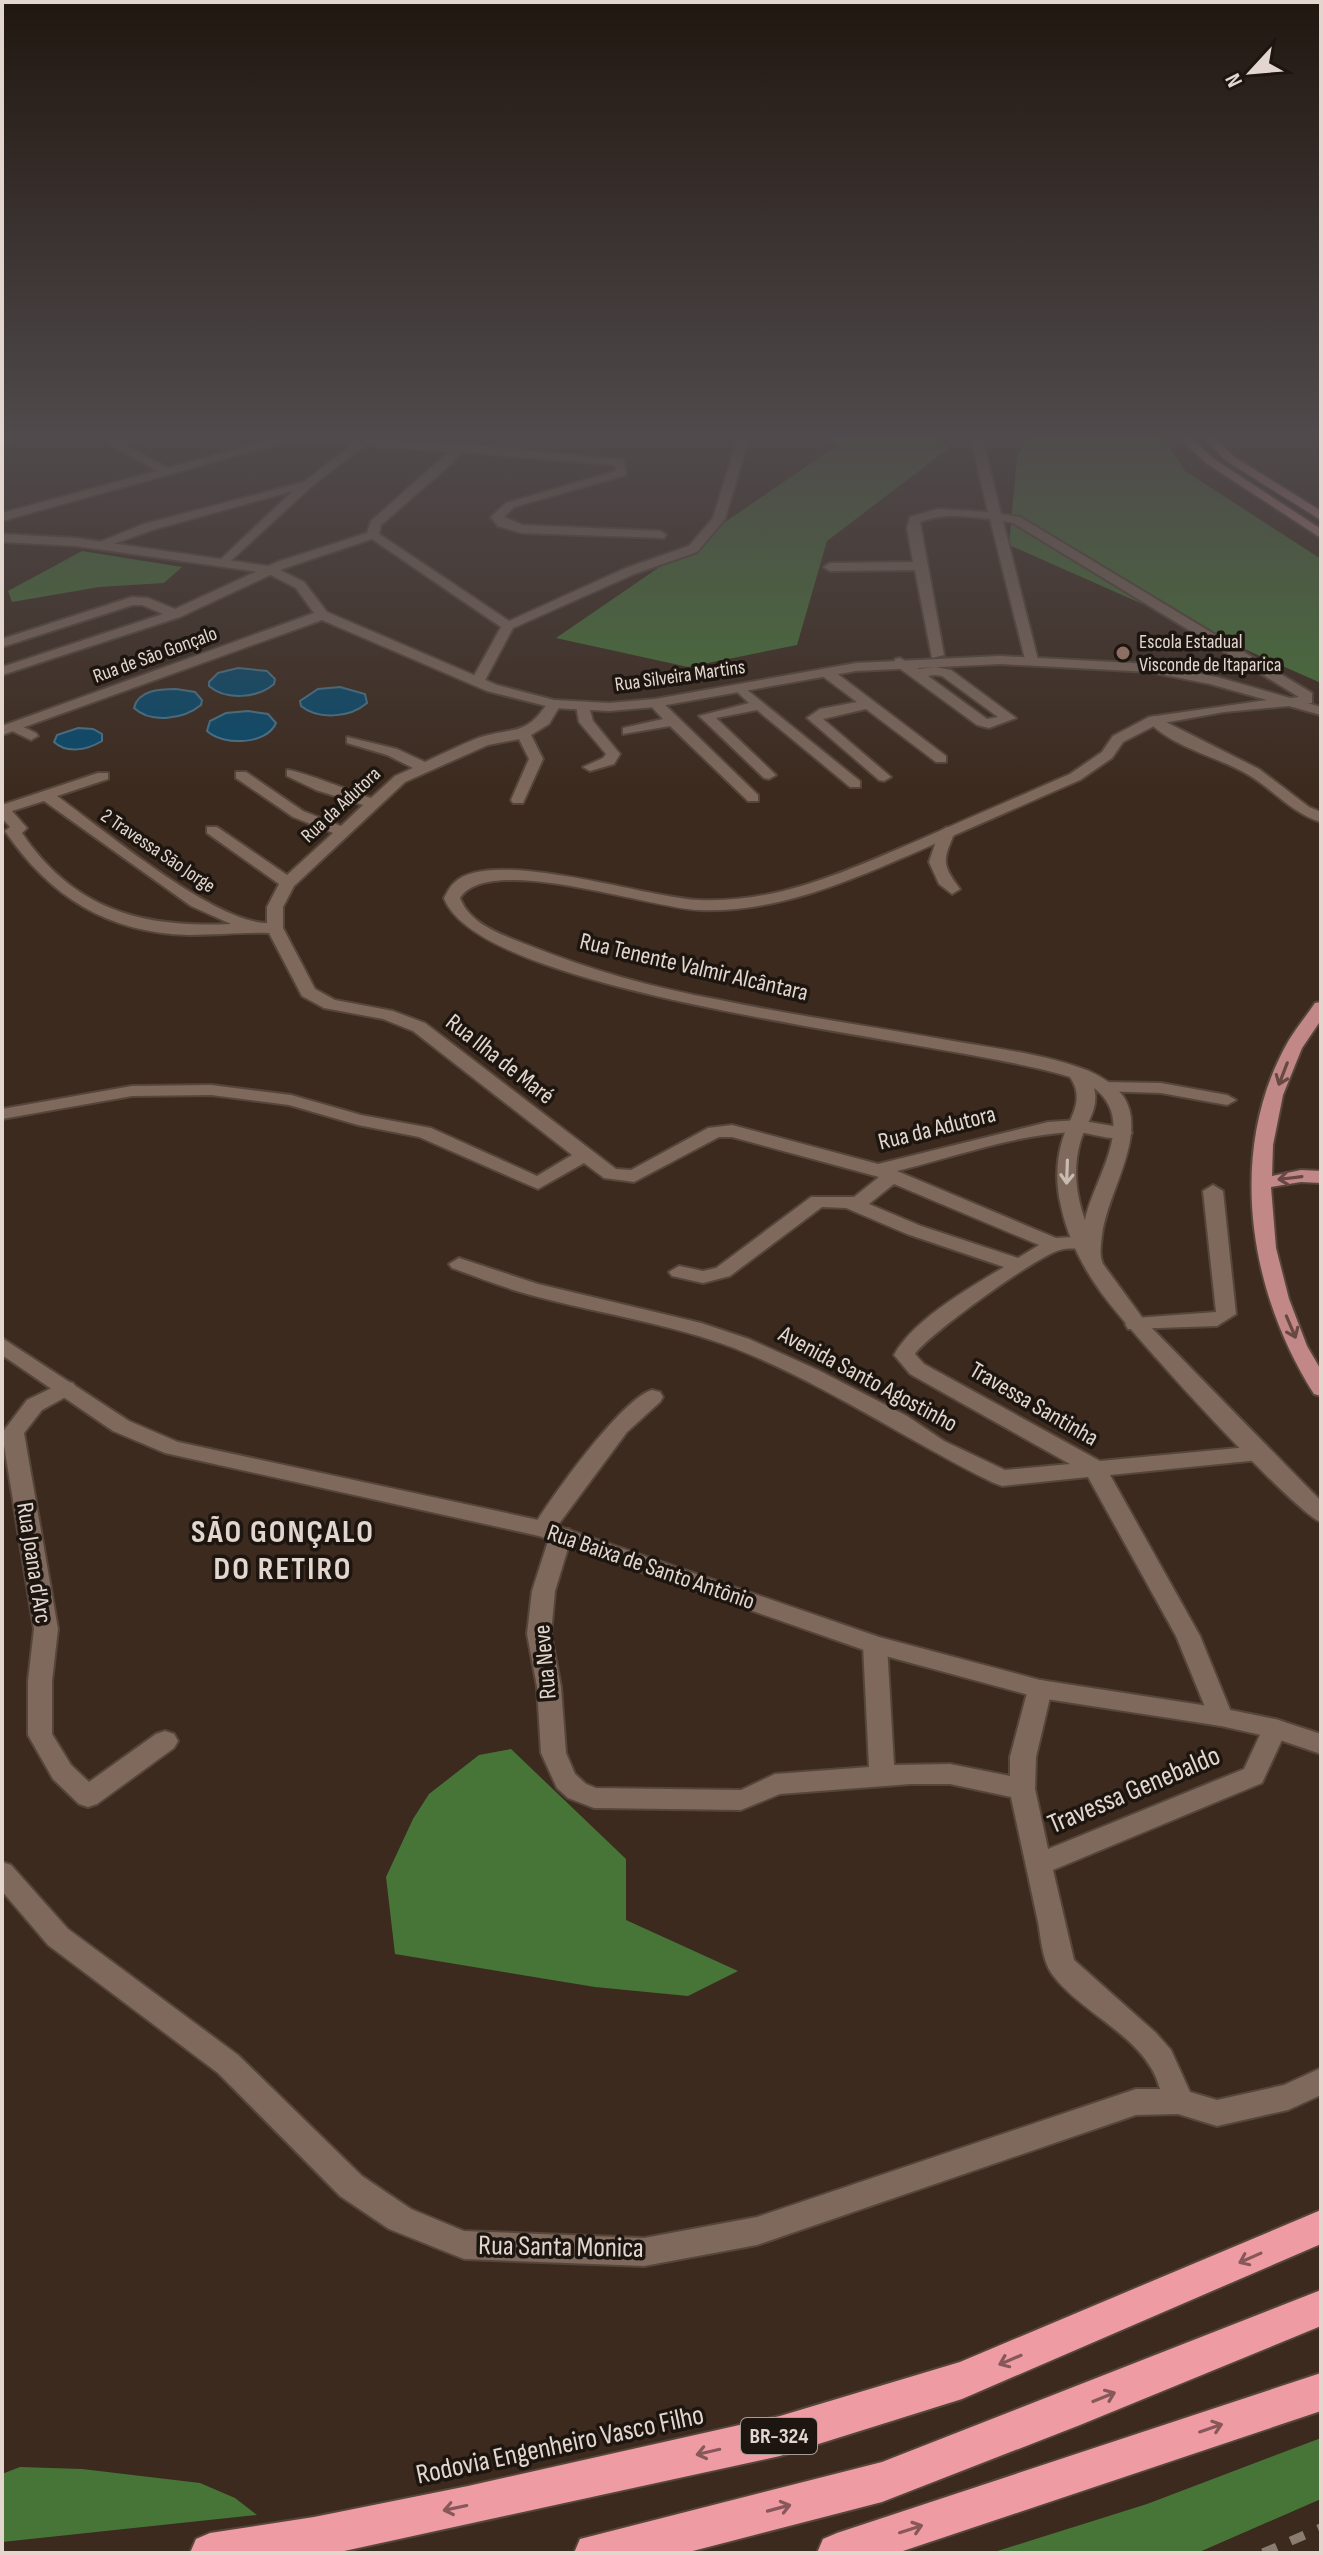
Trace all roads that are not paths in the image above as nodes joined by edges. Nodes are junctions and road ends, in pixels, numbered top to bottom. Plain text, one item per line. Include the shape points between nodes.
1 (160, 553) edge
2 (234, 553) edge
3 (319, 553) edge
4 (400, 553) edge
5 (655, 553) edge
6 (679, 553) edge
7 (918, 553) edge
8 (1004, 553) edge
9 (1071, 553) edge
10 (666, 557) junction
11 (225, 562) junction
12 (920, 566) junction
13 (830, 567) dead end
14 (270, 570) junction
15 (175, 614) junction
16 (322, 615) junction
17 (508, 626) junction
18 (2, 643) edge
19 (937, 655) dead end
20 (1031, 660) junction
21 (900, 662) junction
22 (2, 671) edge
23 (826, 672) junction
24 (916, 674) junction
25 (477, 683) junction
26 (741, 689) junction
27 (1290, 702) junction
28 (655, 703) junction
29 (554, 704) junction
30 (868, 704) junction
31 (760, 705) junction
32 (583, 706) junction
33 (1321, 711) edge
34 (1154, 720) junction
35 (672, 721) junction
36 (8, 729) edge
37 (628, 731) dead end
38 (523, 734) junction
39 (31, 736) dead end
40 (352, 740) dead end
41 (941, 759) dead end
42 (423, 767) junction
43 (590, 767) dead end
44 (292, 773) dead end
45 (241, 775) dead end
46 (769, 775) dead end
47 (103, 776) dead end
48 (884, 777) dead end
49 (855, 784) dead end
50 (45, 795) junction
51 (753, 798) dead end
52 (518, 800) dead end
53 (375, 804) junction
54 (2, 810) edge
55 (1321, 817) edge
56 (212, 830) dead end
57 (343, 832) junction
58 (947, 832) junction
59 (288, 883) junction
60 (952, 889) dead end
61 (254, 927) junction
62 (275, 928) junction
63 (1321, 1007) edge
64 (1077, 1073) junction
65 (1105, 1087) junction
66 (1227, 1100) dead end
67 (2, 1114) edge
68 (1078, 1126) junction
69 (715, 1132) joint
70 (1123, 1133) junction
71 (584, 1155) junction
72 (885, 1173) junction
73 (1321, 1177) edge
74 (1260, 1184) junction
75 (1213, 1191) dead end
76 (856, 1205) junction
77 (1054, 1244) junction
78 (1087, 1248) junction
79 (459, 1264) dead end
80 (1018, 1265) junction
81 (679, 1272) dead end
82 (1135, 1324) junction
83 (2, 1345) edge
84 (66, 1388) junction
85 (1321, 1389) edge
86 (652, 1397) dead end
87 (1259, 1453) junction
88 (1093, 1467) junction
89 (1321, 1514) edge
90 (552, 1532) junction
91 (875, 1645) junction
92 (1040, 1689) junction
93 (1221, 1717) junction
94 (1275, 1729) junction
95 (165, 1741) dead end
96 (1321, 1744) edge
97 (882, 1776) junction
98 (1022, 1789) junction
99 (1037, 1865) junction
100 (2, 1873) edge
101 (1321, 2081) edge
102 (1178, 2101) junction
103 (1321, 2227) edge
104 (1321, 2308) edge
105 (1321, 2392) edge
106 (210, 2553) edge
107 (594, 2553) edge
108 (837, 2553) edge

1 - 11 street, Rua Silveira Martins
2 - 11 street
3 - 14 street
4 - 17 street
5 - 10 street
6 - 10 street
7 - 12 street
8 - 20 street
9 - 27 street via 1307,696
10 - 17 street
11 - 14 street, Rua Silveira Martins
12 - 13 street
12 - 19 street
14 - 15 street
14 - 16 street, Rua Silveira Martins via 300,585
15 - 18 street via 132,601
15 - 22 street
16 - 25 street, Rua Silveira Martins
16 - 36 street, Rua de São Gonçalo
17 - 25 street
20 - 21 street, Rua Silveira Martins
20 - 27 street, Rua Silveira Martins via 1150,668
21 - 23 street, Rua Silveira Martins
21 - 24 street
23 - 26 street, Rua Silveira Martins
23 - 30 street
24 - 24 street via 982,722 1009,718 946,673
25 - 29 street, Rua Silveira Martins
26 - 28 street, Rua Silveira Martins
26 - 31 street
27 - 33 street, Rua Silveira Martins
27 - 34 street, Rua Tenente Valmir Alcântara
28 - 32 street, Rua Silveira Martins
28 - 35 street
29 - 32 street, Rua Silveira Martins
29 - 38 street via 544,721
30 - 41 street
30 - 48 street via 814,718
31 - 46 street via 706,716
31 - 49 street
32 - 43 street via 586,722 613,754 609,761
34 - 55 street via 1254,772
34 - 58 street, Rua Tenente Valmir Alcântara via 1118,739 1107,755 1075,777
35 - 37 street
35 - 51 street
36 - 39 street
38 - 42 street, Rua da Adutora via 484,741
38 - 52 street via 536,759
40 - 42 street
42 - 53 street, Rua da Adutora via 400,779
44 - 53 street
45 - 57 street via 298,814
47 - 50 street
50 - 54 street
50 - 61 street, 2 Travessa São Jorge via 197,903
53 - 57 street, Rua da Adutora
54 - 61 street via 19,828 13,831 35,866 85,905 158,927
56 - 59 street
57 - 59 street, Rua da Adutora
58 - 60 street via 936,867
58 - 64 street, Rua Tenente Valmir Alcântara via 829,883 750,903 672,902 499,873 471,879 452,898 464,918 481,930 586,972 663,992
59 - 62 street, Rua da Adutora via 275,907
61 - 62 street
62 - 71 street, Rua Ilha de Maré via 301,984 316,999 419,1027
63 -> 74 main road via 1283,1073 1265,1133
64 - 65 street, Rua Tenente Valmir Alcântara
64 - 68 street via 1088,1092
65 - 66 street via 1161,1088
65 - 70 street via 1122,1113
67 - 71 street via 132,1091 211,1090 291,1100 424,1132 538,1183
68 - 70 street
68 - 72 street, Rua da Adutora via 1024,1132
68 -> 78 street via 1070,1144 1066,1182
69 - 71 street, Rua Ilha de Maré via 634,1176 611,1174
69 - 72 street, Rua da Adutora via 746,1134
70 - 78 street
72 - 76 street
72 - 77 street
73 -> 74 main road
74 -> 85 main road via 1260,1212 1278,1297
75 - 82 street via 1226,1314 1217,1320
76 - 80 street
76 - 81 street via 818,1201 723,1272 703,1277
77 - 78 street, Travessa Santinha
77 - 80 street, Travessa Santinha
78 - 82 street via 1114,1301
79 - 88 street, Avenida Santo Agostinho via 532,1289 754,1348 1002,1478
80 - 88 street, Travessa Santinha via 968,1298 904,1355 917,1369
82 - 87 street
83 - 84 street, Rua Baixa de Santo Antônio
84 - 90 street, Rua Baixa de Santo Antônio via 121,1426 173,1448
84 - 95 street, Rua Joana d'Arc via 42,1398 13,1433 46,1629 40,1735 62,1772 88,1797
86 - 90 street, Rua Neve via 619,1427
87 - 88 street, Avenida Santo Agostinho
87 - 89 street
88 - 93 street, Travessa Santinha via 1188,1636
90 - 91 street, Rua Baixa de Santo Antônio
90 - 97 street, Rua Neve via 539,1627 549,1690 550,1745 576,1792 594,1798 741,1800 775,1784
91 - 92 street, Rua Baixa de Santo Antônio
91 - 97 street
92 - 93 street, Rua Baixa de Santo Antônio
92 - 98 street via 1023,1757
93 - 94 street, Rua Baixa de Santo Antônio
94 - 96 street, Rua Baixa de Santo Antônio
94 - 99 street, Travessa Genebaldo via 1253,1776
97 - 98 street via 950,1774
98 - 99 street
99 - 102 street via 1061,1965 1144,2041 1172,2080
100 - 102 street, Rua Santa Monica via 58,1937 228,2064 351,2186 400,2219 464,2245 644,2252 757,2231 1136,2102
101 - 102 street, Rua Santa Monica via 1288,2097 1217,2113
103 -> 106 highway, Rodovia Engenheiro Vasco Filho / BR-324 via 962,2380 780,2436 438,2512
107 -> 104 highway via 882,2482
108 -> 105 highway

